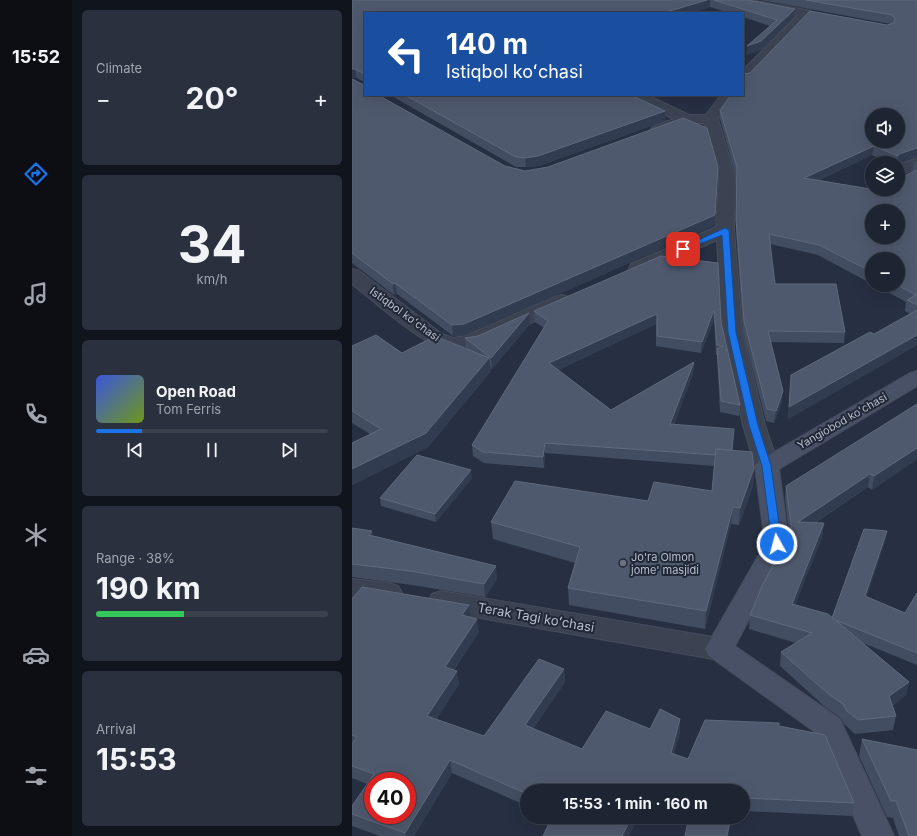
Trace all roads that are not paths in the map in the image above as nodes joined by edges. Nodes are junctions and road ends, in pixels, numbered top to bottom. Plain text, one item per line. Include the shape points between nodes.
1 (732, 0) edge
2 (806, 14) junction
3 (820, 17) edge
4 (744, 77) edge
5 (637, 96) edge
6 (728, 96) edge
7 (710, 118) junction
8 (687, 119) junction
9 (643, 135) edge
10 (917, 163) edge
11 (905, 167) edge
12 (725, 230) junction
13 (623, 274) edge
14 (352, 275) edge
15 (580, 293) edge
16 (917, 377) edge
17 (767, 466) junction
18 (352, 588) edge
19 (719, 649) junction
20 (878, 836) edge

1 - 2 street
2 - 3 street
2 - 4 street
5 - 8 street
6 - 7 street
7 - 8 street
7 - 12 street via 727,177
8 - 9 street
10 - 11 street
12 - 13 street
12 - 17 street via 732,332 754,425
14 - 15 street, Istiqbol koʻchasi via 435,338 451,344 471,340
16 - 17 street, Yangiobod koʻchasi
17 - 19 street via 777,544
18 - 19 street, Terak Tagi koʻchasi via 416,596
19 - 20 street via 830,727

